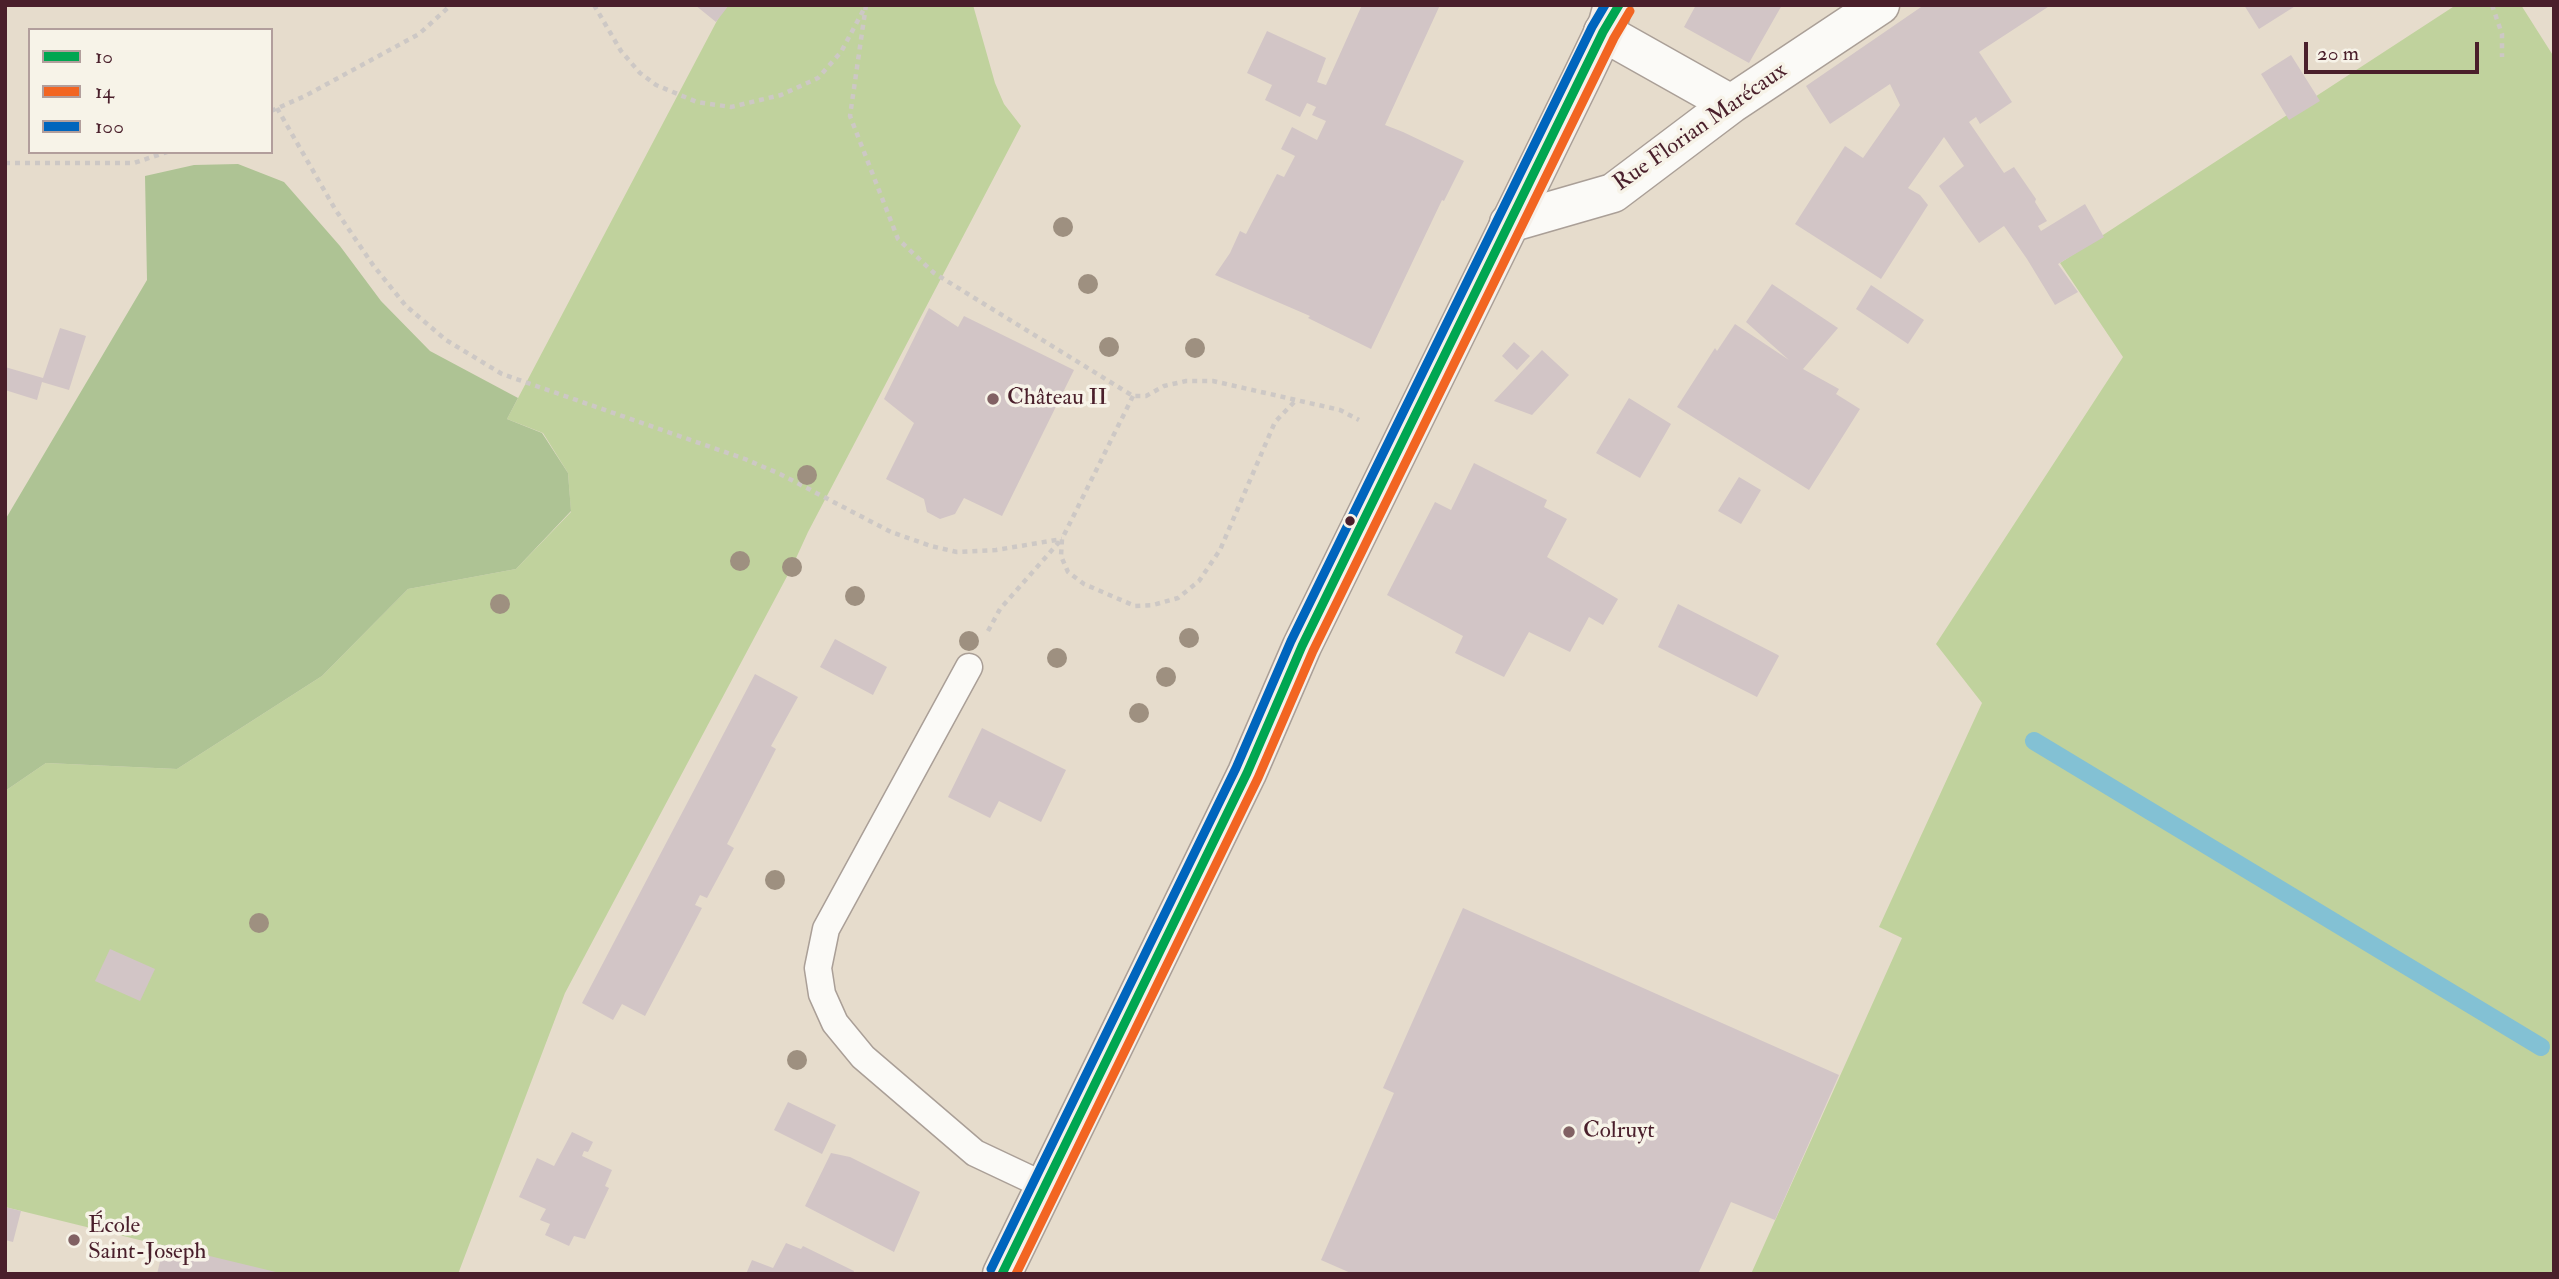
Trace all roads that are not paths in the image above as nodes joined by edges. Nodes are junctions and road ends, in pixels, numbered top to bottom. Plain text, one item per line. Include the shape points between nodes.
1 (1880, 5) edge
2 (1608, 19) edge
3 (1731, 104) junction
4 (1509, 223) junction
5 (969, 667) road end
6 (1045, 1186) junction
7 (1002, 1274) edge

1 - 3 street, Rue Florian Marécaux
2 - 3 street
2 - 4 main road
3 - 4 street, Rue Florian Marécaux via 1613,192
4 - 6 main road
5 - 6 lane via 826,929 818,968 822,993 835,1023 863,1057 975,1153
6 - 7 main road

